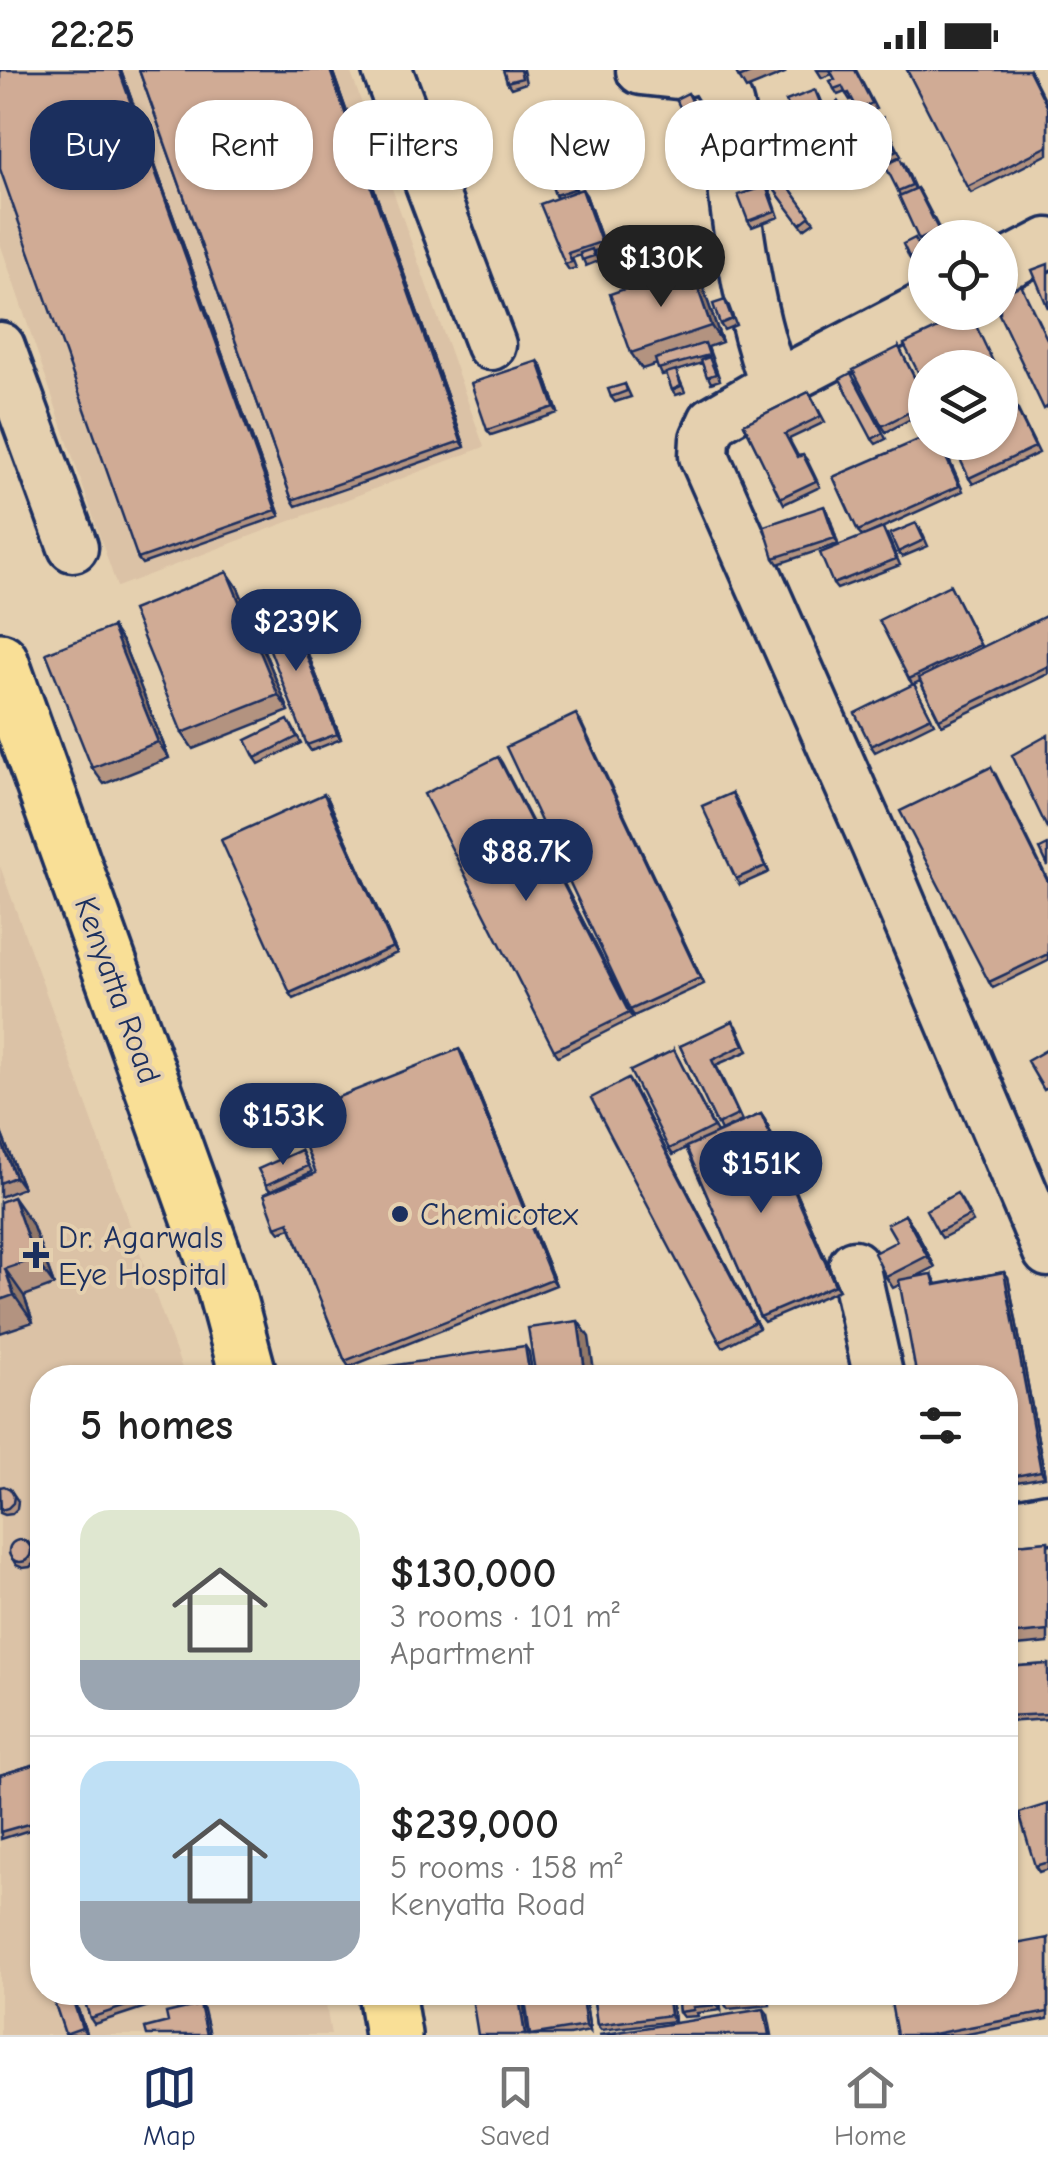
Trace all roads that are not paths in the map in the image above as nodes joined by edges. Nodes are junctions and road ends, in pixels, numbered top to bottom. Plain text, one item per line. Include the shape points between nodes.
1 (387, 70) edge
2 (641, 70) edge
3 (691, 70) edge
4 (709, 70) edge
5 (1048, 244) edge
6 (1018, 259) edge
7 (908, 316) edge
8 (491, 345) dead end
9 (0, 347) edge
10 (775, 385) junction
11 (73, 547) dead end
12 (0, 661) edge
13 (1048, 1252) edge
14 (854, 1266) dead end
15 (246, 1365) edge
16 (876, 1365) edge
17 (1048, 1518) edge
18 (1018, 1524) edge
19 (388, 2005) edge
20 (393, 2035) edge

1 - 8 street
2 - 3 street
4 - 10 street via 728,102 739,234
5 - 6 street
7 - 10 street
9 - 11 street
10 - 13 street via 713,421 704,456
12 - 15 highway, Kenyatta Road via 225,1288
14 - 16 street
17 - 18 street
19 - 20 highway

